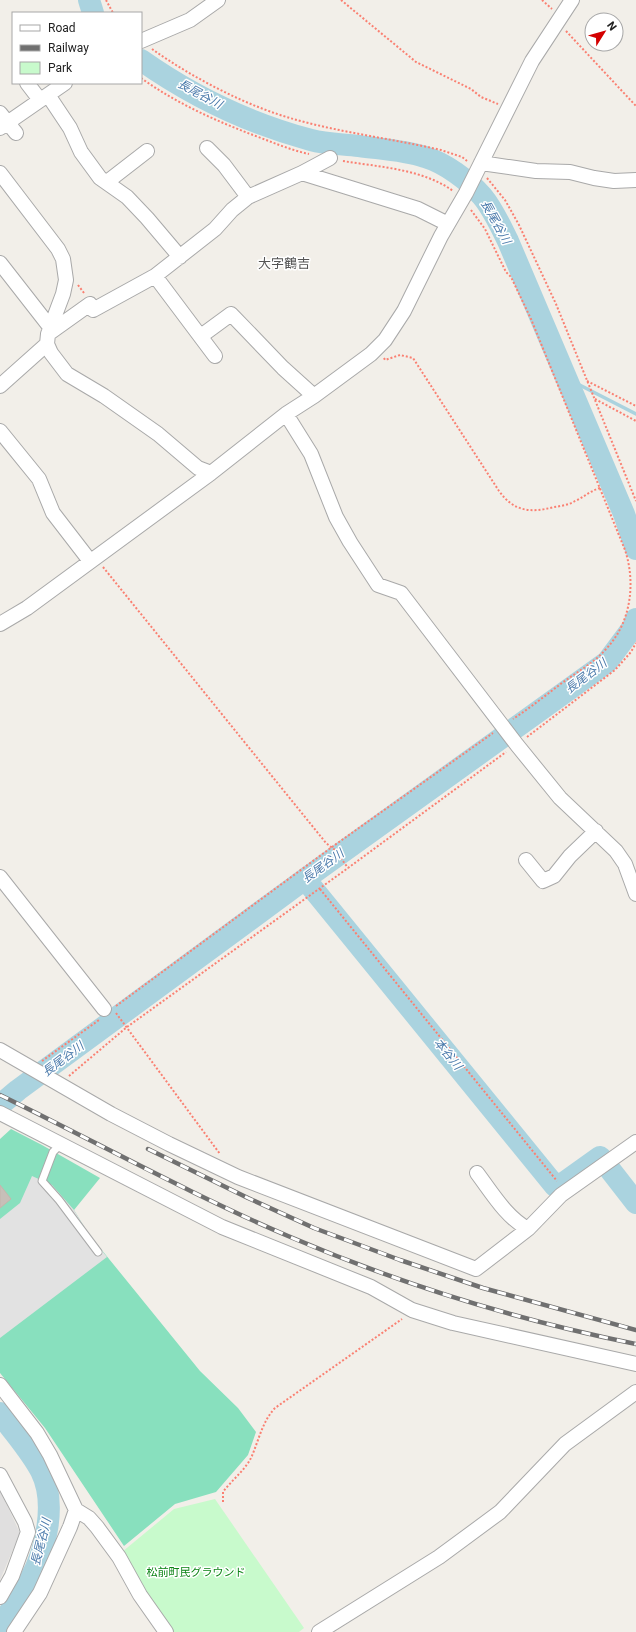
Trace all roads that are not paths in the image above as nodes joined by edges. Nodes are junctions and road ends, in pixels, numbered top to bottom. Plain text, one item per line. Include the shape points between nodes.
1 (218, 0) edge
2 (572, 0) edge
3 (144, 43) edge
4 (28, 84) edge
5 (63, 84) edge
6 (44, 97) junction
7 (6, 124) edge
8 (207, 148) dead end
9 (147, 151) dead end
10 (330, 158) road end
11 (478, 168) junction
12 (0, 173) edge
13 (302, 173) junction
14 (636, 180) edge
15 (107, 182) junction
16 (248, 197) junction
17 (448, 224) junction
18 (180, 257) junction
19 (0, 263) edge
20 (155, 276) junction
21 (48, 335) junction
22 (201, 336) junction
23 (215, 356) dead end
24 (0, 386) edge
25 (314, 396) junction
26 (286, 414) junction
27 (0, 431) edge
28 (211, 472) junction
29 (93, 559) junction
30 (0, 624) edge
31 (596, 831) junction
32 (526, 860) dead end
33 (0, 877) edge
34 (636, 894) edge
35 (108, 1012) road end
36 (0, 1050) edge
37 (6, 1116) edge
38 (636, 1143) edge
39 (61, 1144) junction
40 (477, 1173) dead end
41 (528, 1229) junction
42 (98, 1252) dead end
43 (636, 1364) edge
44 (0, 1385) edge
45 (636, 1392) edge
46 (0, 1474) edge
47 (76, 1510) junction
48 (0, 1597) edge
49 (14, 1632) edge
50 (166, 1632) edge
51 (319, 1632) edge

1 - 3 street via 190,20
2 - 11 street via 532,61
4 - 6 street
5 - 6 street
6 - 7 street
6 - 15 street via 70,128 81,152 100,178
8 - 16 street via 224,165
9 - 15 street
10 - 13 street
11 - 14 street via 570,172 614,181
11 - 17 street
12 - 21 street via 64,259 66,280
13 - 16 street
13 - 17 street via 418,209
15 - 18 street via 132,202
16 - 18 street via 215,229
17 - 25 street via 404,311 385,340 371,354
18 - 20 street
19 - 21 street
20 - 21 street via 94,310 90,304
20 - 22 street
21 - 24 street
21 - 28 street via 51,353 67,374 158,434 198,468
22 - 23 street
22 - 25 street via 231,314
25 - 26 street
26 - 28 street
26 - 31 street via 311,454 342,529 378,585 401,593 560,798
27 - 29 street via 39,479 53,513
28 - 29 street
29 - 30 street via 27,608
31 - 32 street via 554,876 543,880
31 - 34 street via 625,864
33 - 35 street
36 - 41 street via 169,1144 238,1177 476,1269
37 - 39 street
38 - 41 street via 566,1192
39 - 42 lane via 53,1152 42,1181
39 - 43 street via 222,1227 371,1288 412,1310 453,1323
40 - 41 street via 510,1216
44 - 47 street via 38,1433
45 - 51 street via 566,1444 500,1512 432,1561
46 - 48 street via 28,1532 12,1576
47 - 49 street via 40,1593
47 - 50 street via 98,1527

